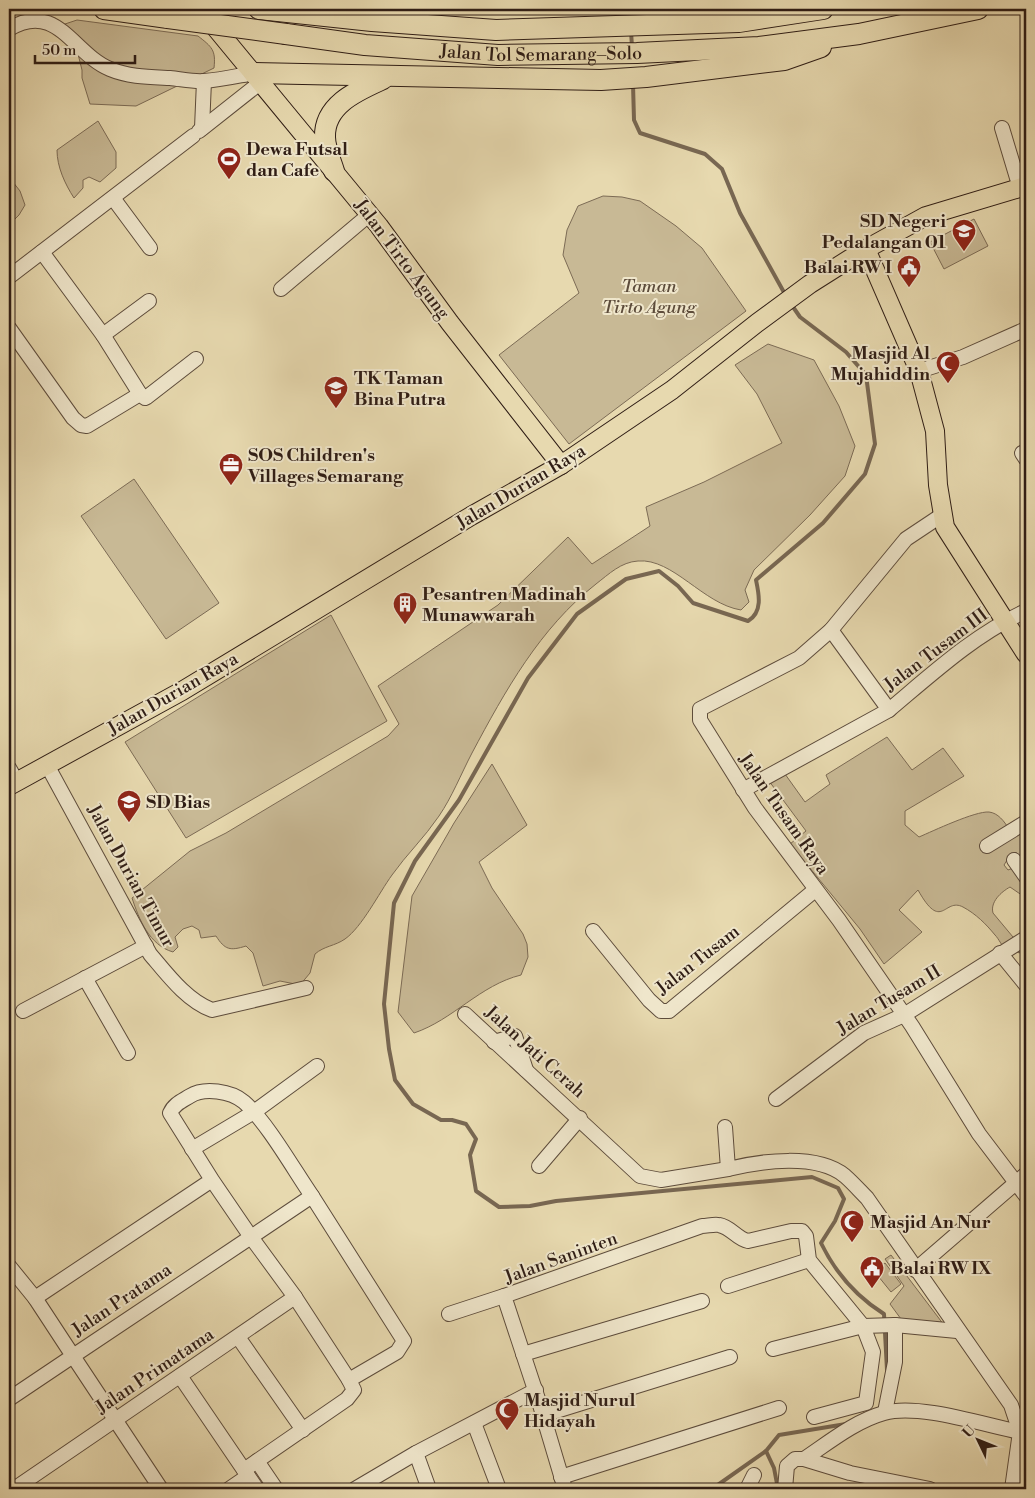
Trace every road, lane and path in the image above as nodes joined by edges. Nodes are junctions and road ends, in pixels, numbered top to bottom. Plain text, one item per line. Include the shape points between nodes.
1 (104, 9) edge
2 (200, 9) edge
3 (262, 9) edge
4 (725, 9) edge
5 (823, 9) edge
6 (978, 9) edge
7 (796, 13) junction
8 (9, 29) edge
9 (859, 34) junction
10 (387, 77) junction
11 (257, 78) junction
12 (204, 81) junction
13 (1002, 128) dead end
14 (198, 132) junction
15 (334, 171) junction
16 (1023, 187) edge
17 (113, 198) junction
18 (370, 214) junction
19 (150, 248) dead end
20 (866, 249) junction
21 (42, 252) junction
22 (9, 277) edge
23 (281, 289) dead end
24 (149, 301) dead end
25 (9, 328) edge
26 (1026, 329) edge
27 (103, 335) junction
28 (196, 359) dead end
29 (919, 371) junction
30 (140, 394) junction
31 (561, 465) junction
32 (942, 515) junction
33 (1026, 611) edge
34 (1006, 621) junction
35 (831, 630) junction
36 (1026, 654) edge
37 (889, 710) junction
38 (47, 765) junction
39 (12, 779) edge
40 (743, 790) junction
41 (1026, 822) edge
42 (987, 846) dead end
43 (1014, 860) dead end
44 (1026, 877) edge
45 (815, 890) junction
46 (593, 931) dead end
47 (1026, 938) edge
48 (146, 946) junction
49 (1000, 953) junction
50 (85, 978) junction
51 (1026, 986) edge
52 (306, 988) dead end
53 (23, 1011) dead end
54 (465, 1014) dead end
55 (904, 1015) junction
56 (128, 1053) dead end
57 (317, 1066) dead end
58 (776, 1099) dead end
59 (254, 1112) junction
60 (580, 1118) junction
61 (725, 1127) dead end
62 (192, 1149) junction
63 (539, 1166) dead end
64 (728, 1169) junction
65 (1021, 1178) edge
66 (212, 1180) junction
67 (312, 1196) junction
68 (1026, 1196) edge
69 (251, 1237) junction
70 (809, 1260) junction
71 (9, 1266) edge
72 (916, 1270) junction
73 (728, 1286) dead end
74 (504, 1296) junction
75 (35, 1298) junction
76 (295, 1298) junction
77 (702, 1301) dead end
78 (449, 1314) dead end
79 (894, 1325) junction
80 (866, 1326) junction
81 (957, 1331) junction
82 (238, 1337) junction
83 (773, 1349) dead end
84 (524, 1354) junction
85 (73, 1356) junction
86 (730, 1357) dead end
87 (180, 1376) junction
88 (349, 1380) junction
89 (536, 1390) junction
90 (9, 1399) edge
91 (779, 1408) dead end
92 (885, 1412) junction
93 (543, 1415) junction
94 (814, 1417) dead end
95 (114, 1421) junction
96 (474, 1423) junction
97 (303, 1430) junction
98 (1020, 1432) junction
99 (416, 1453) junction
100 (804, 1459) junction
101 (257, 1461) junction
102 (246, 1473) junction
103 (754, 1475) dead end
104 (563, 1483) edge
105 (14, 1489) edge
106 (161, 1489) edge
107 (229, 1489) edge
108 (257, 1489) edge
109 (276, 1489) edge
110 (356, 1489) edge
111 (429, 1489) edge
112 (499, 1489) edge
113 (747, 1489) edge
114 (785, 1489) edge
115 (930, 1489) edge
116 (1012, 1489) edge

1 - 9 highway, Jalan Tol Semarang–Solo, bridge via 364,45 498,55 637,53 759,46
2 - 11 main road, Jalan Tirto Agung
3 - 7 highway, Jalan Tol Semarang–Solo via 496,30 739,22
4 - 7 highway
5 - 7 highway, Jalan Tol Semarang–Solo
6 - 9 highway, Jalan Tol Semarang–Solo
8 - 12 street via 38,20 55,25 108,68 144,77
9 - 10 highway via 784,60 646,77 601,80
10 - 11 highway
10 - 15 highway via 352,93 339,104 329,120 325,136
11 - 12 street
11 - 14 street
11 - 15 main road, Jalan Tirto Agung
12 - 14 street
13 - 16 street
14 - 17 street
15 - 18 main road, Jalan Tirto Agung
16 - 20 main road, Jalan Durian Raya via 926,216
17 - 19 street
17 - 21 street
18 - 23 street
18 - 31 main road, Jalan Tirto Agung
20 - 29 main road
20 - 31 main road, Jalan Durian Raya via 798,292 672,390
21 - 22 street
21 - 27 street
24 - 27 street
25 - 30 street via 81,425 86,426
26 - 29 street via 964,357
27 - 30 street
28 - 30 street via 147,397
29 - 32 main road via 935,431
31 - 38 main road, Jalan Durian Raya via 182,691
32 - 34 main road via 945,527
32 - 35 street, Jalan Tusam Raya via 906,540
33 - 34 street, Jalan Tusam III
34 - 36 main road
34 - 37 street, Jalan Tusam III via 947,661
35 - 37 street, Jalan Tusam III
35 - 40 street, Jalan Tusam Raya via 799,658 700,708 700,720 706,733
37 - 40 street, Jalan Tusam III
38 - 39 main road, Jalan Durian Raya
38 - 48 street, Jalan Durian Timur
40 - 45 street, Jalan Tusam Raya
41 - 42 street
43 - 44 street
45 - 46 street, Jalan Tusam via 668,1011 661,1010 649,1000
45 - 55 street, Jalan Tusam Raya
47 - 49 street, Jalan Tusam II
48 - 50 street
48 - 52 street, Jalan Durian Timur via 168,976 201,1006 212,1010
49 - 51 street
49 - 55 street, Jalan Tusam II
50 - 53 street
50 - 56 street
54 - 60 street, Jalan Jati Cerah
55 - 58 street, Jalan Tusam II via 864,1033
55 - 65 street, Jalan Tusam Raya via 979,1134
57 - 59 street
59 - 62 street
59 - 62 street via 235,1097 198,1091 173,1106 170,1113
59 - 67 street
60 - 63 street, Jalan Jati Cerah
60 - 64 street, Jalan Jati Cerah via 640,1176 661,1180
61 - 64 street
62 - 66 street
64 - 72 street, Jalan Jati Cerah via 757,1162 817,1163 844,1175 867,1198
65 - 68 street, Jalan Tusam Raya
65 - 72 street
66 - 69 street
66 - 75 street
67 - 69 street, Jalan Pratama
67 - 88 street via 404,1341 397,1352
69 - 76 street
69 - 85 street, Jalan Pratama
70 - 73 street
70 - 74 street, Jalan Saninten via 806,1236 800,1230 748,1241 719,1225 702,1226
70 - 80 street
71 - 75 street
72 - 81 street
74 - 78 street
74 - 84 street, Jalan Saninten
75 - 85 street
76 - 82 street
76 - 88 street
77 - 84 street
79 - 80 street
79 - 81 street
79 - 92 street via 895,1362
80 - 83 street
80 - 94 street via 873,1352 866,1403
81 - 98 street via 1011,1405
82 - 87 street, Jalan Primatama
82 - 97 street, Jalan Primatama
84 - 89 street, Jalan Saninten
85 - 90 street
85 - 95 street, Jalan Pratama
86 - 93 street
87 - 95 street, Jalan Primatama
87 - 102 street
88 - 97 street via 354,1388 351,1395
89 - 93 street, Jalan Saninten
89 - 96 street
91 - 104 street
92 - 98 street via 917,1410
92 - 100 street via 848,1430
93 - 104 street, Jalan Saninten
95 - 105 street, Jalan Primatama
95 - 106 street, Jalan Pratama
96 - 99 street
96 - 112 street
97 - 101 street
98 - 116 street
99 - 110 street
99 - 111 street
100 - 114 street via 795,1459 787,1466
100 - 115 street via 850,1473
101 - 102 street
101 - 109 street
102 - 107 street
102 - 108 street
103 - 113 street

